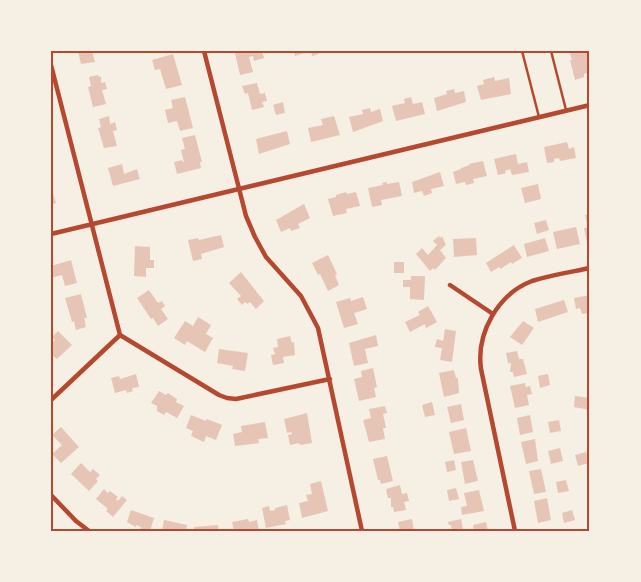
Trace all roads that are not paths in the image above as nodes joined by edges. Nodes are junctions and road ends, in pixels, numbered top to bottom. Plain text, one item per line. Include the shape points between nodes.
1 (204, 51) edge
2 (522, 51) edge
3 (551, 51) edge
4 (51, 65) edge
5 (590, 105) edge
6 (566, 111) junction
7 (539, 117) junction
8 (240, 189) junction
9 (92, 225) junction
10 (51, 234) edge
11 (590, 268) edge
12 (450, 285) dead end
13 (493, 314) junction
14 (120, 334) junction
15 (330, 379) junction
16 (51, 400) edge
17 (51, 495) edge
18 (89, 531) edge
19 (362, 531) edge
20 (515, 531) edge

1 - 8 street
2 - 7 lane
3 - 6 lane
4 - 9 street
5 - 6 street
6 - 7 street
7 - 8 street
8 - 9 street
8 - 15 street via 254,237 301,296 314,319
9 - 10 street
9 - 14 street
11 - 13 street via 527,284 505,299
12 - 13 street
13 - 20 street via 480,350 480,362
14 - 15 street via 227,398 236,399
14 - 16 street
15 - 19 street
17 - 18 street

